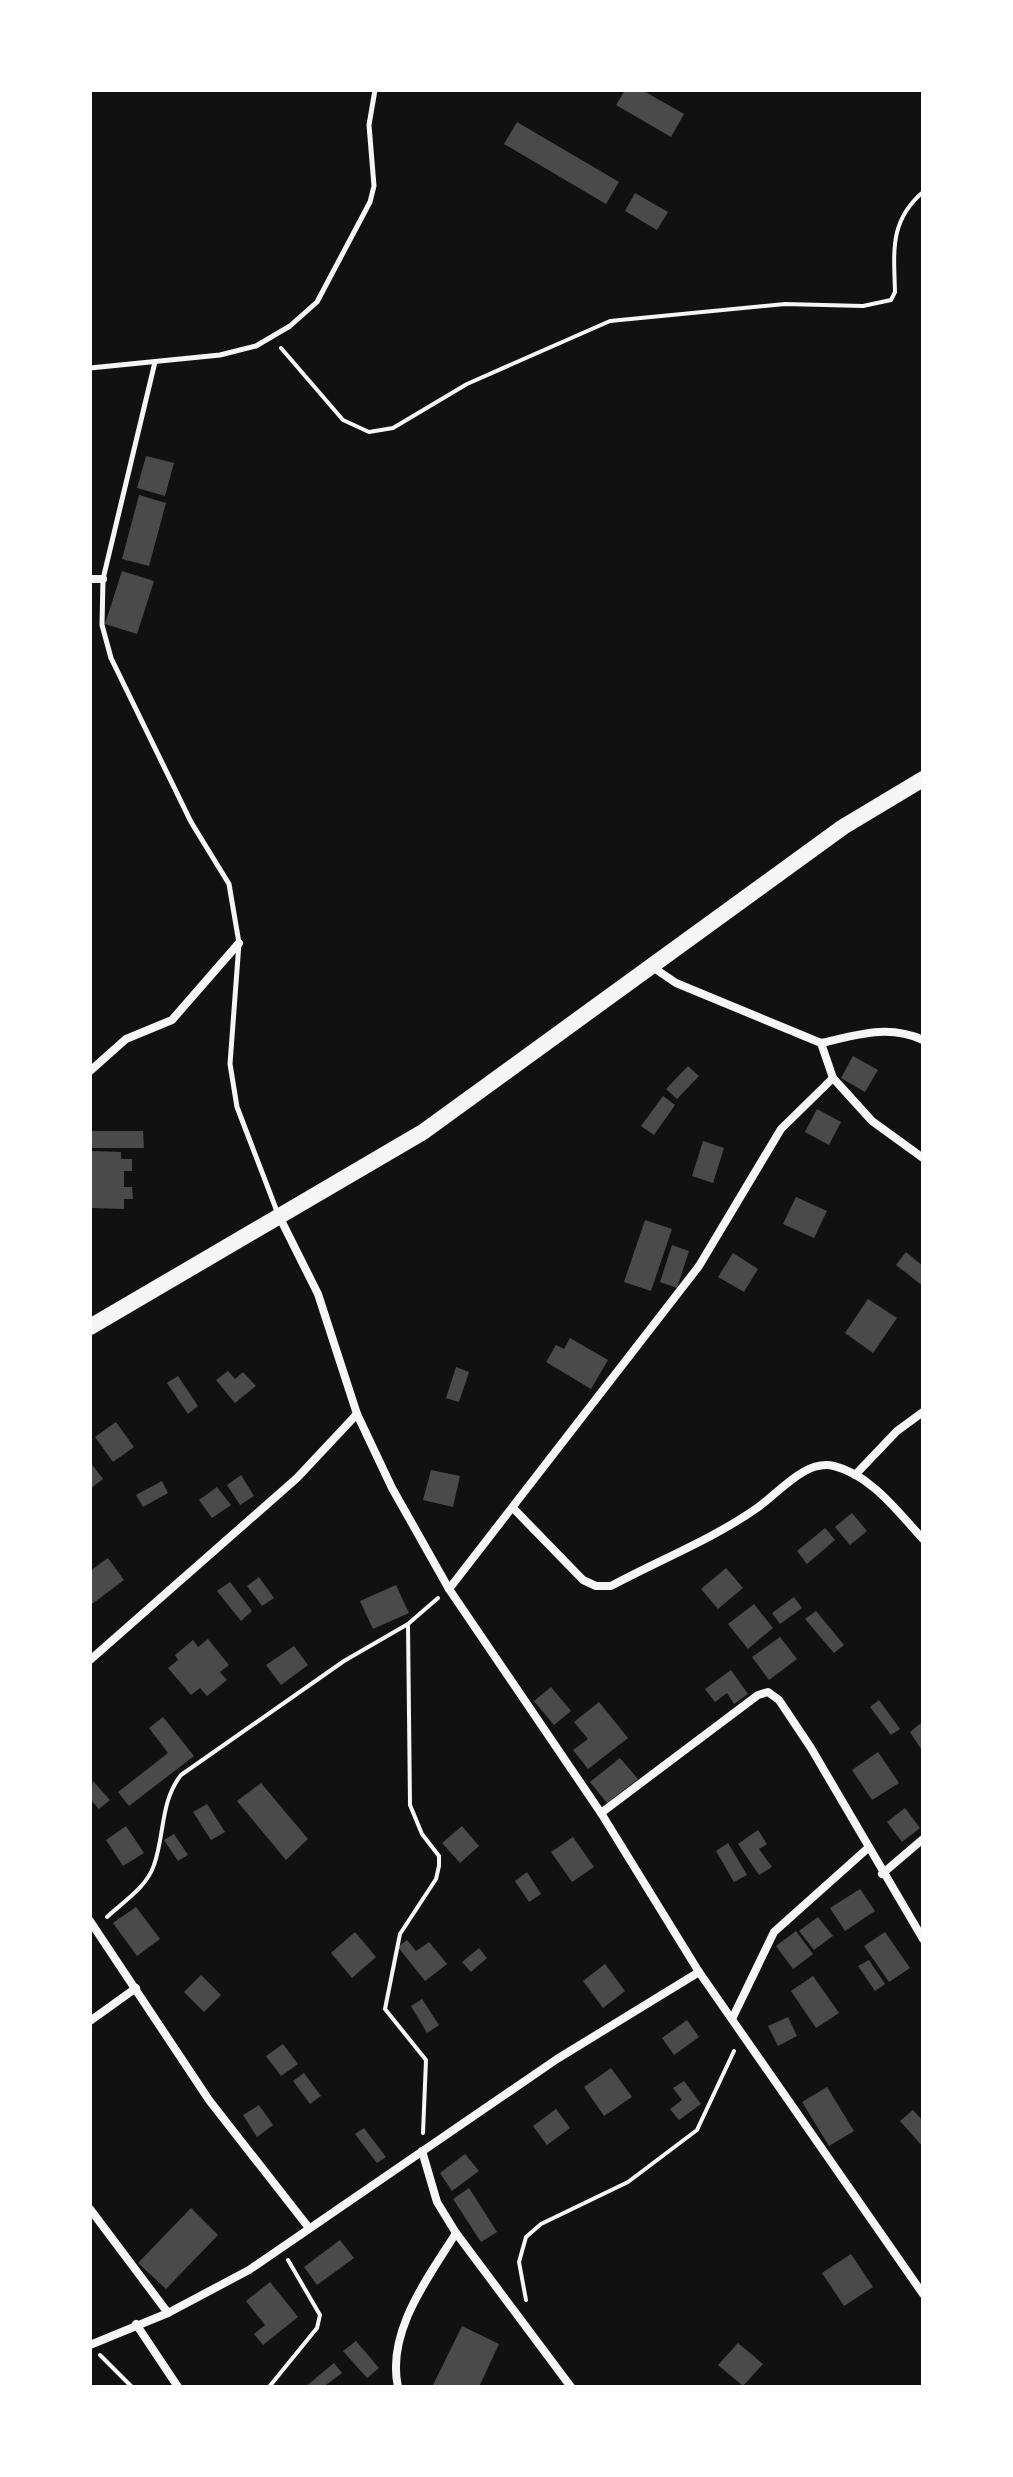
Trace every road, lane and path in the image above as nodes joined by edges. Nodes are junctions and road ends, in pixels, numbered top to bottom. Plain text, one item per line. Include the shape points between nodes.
1 (375, 90) edge
2 (923, 192) edge
3 (272, 336) junction
4 (155, 362) junction
5 (90, 368) edge
6 (90, 579) edge
7 (103, 579) junction
8 (923, 779) edge
9 (239, 943) junction
10 (650, 965) junction
11 (923, 1040) edge
12 (821, 1043) junction
13 (90, 1071) edge
14 (833, 1078) junction
15 (923, 1158) edge
16 (280, 1218) junction
17 (90, 1327) edge
18 (923, 1412) edge
19 (357, 1414) junction
20 (855, 1475) junction
21 (514, 1509) junction
22 (923, 1539) edge
23 (449, 1589) junction
24 (408, 1624) junction
25 (90, 1660) edge
26 (601, 1813) junction
27 (923, 1839) edge
28 (868, 1848) junction
29 (882, 1874) junction
30 (93, 1925) edge
31 (923, 1939) edge
32 (699, 1972) junction
33 (136, 1988) junction
34 (732, 2019) junction
35 (90, 2021) edge
36 (742, 2033) junction
37 (422, 2151) junction
38 (90, 2209) edge
39 (309, 2228) junction
40 (456, 2233) junction
41 (285, 2245) junction
42 (923, 2294) edge
43 (168, 2313) junction
44 (136, 2324) junction
45 (529, 2331) junction
46 (90, 2345) edge
47 (132, 2387) edge
48 (178, 2387) edge
49 (269, 2387) edge
50 (398, 2387) edge
51 (571, 2387) edge

1 - 3 lane via 369,125 374,186 370,202 317,302
2 - 3 path via 912,201 894,235 891,300 610,321 467,384 393,428 369,432 343,420
3 - 4 lane via 220,355
4 - 5 lane
4 - 7 lane
6 - 7 street
7 - 9 lane via 102,625 111,658 191,822 229,884
8 - 10 main road via 843,827
9 - 13 street via 172,1020 126,1039
9 - 16 lane via 230,1064 237,1107
10 - 12 street via 676,983
10 - 16 main road via 423,1132
11 - 12 street via 880,1030
12 - 14 street
14 - 15 street via 872,1121
14 - 21 street via 781,1129 699,1266
16 - 17 main road
16 - 19 street via 318,1294
18 - 20 street
19 - 23 street
19 - 25 street via 297,1478
20 - 21 street via 832,1465 809,1468 755,1510 611,1586 583,1580
20 - 22 street via 879,1492
21 - 23 street
23 - 24 path
23 - 26 street
24 - 30 path via 344,1661 181,1775 169,1790 154,1866 145,1882
24 - 37 path via 410,1805 439,1856 439,1866 400,1934 385,2009 426,2060
26 - 28 street via 768,1692 811,1748
26 - 32 street
27 - 29 street
28 - 29 street
28 - 34 street via 774,1932
29 - 31 street
30 - 33 street
32 - 34 street
32 - 37 street
33 - 35 street
33 - 39 street via 209,2100
34 - 36 street
36 - 42 street
36 - 45 path via 697,2130 628,2182 541,2224 526,2237 519,2262
37 - 39 street
37 - 40 street via 437,2202
38 - 43 street
39 - 41 street
40 - 45 street
40 - 50 street via 398,2338 393,2366
41 - 43 street
41 - 49 path via 289,2265 320,2315 317,2328
43 - 44 street
44 - 46 street
44 - 48 street
45 - 51 street
46 - 47 path

